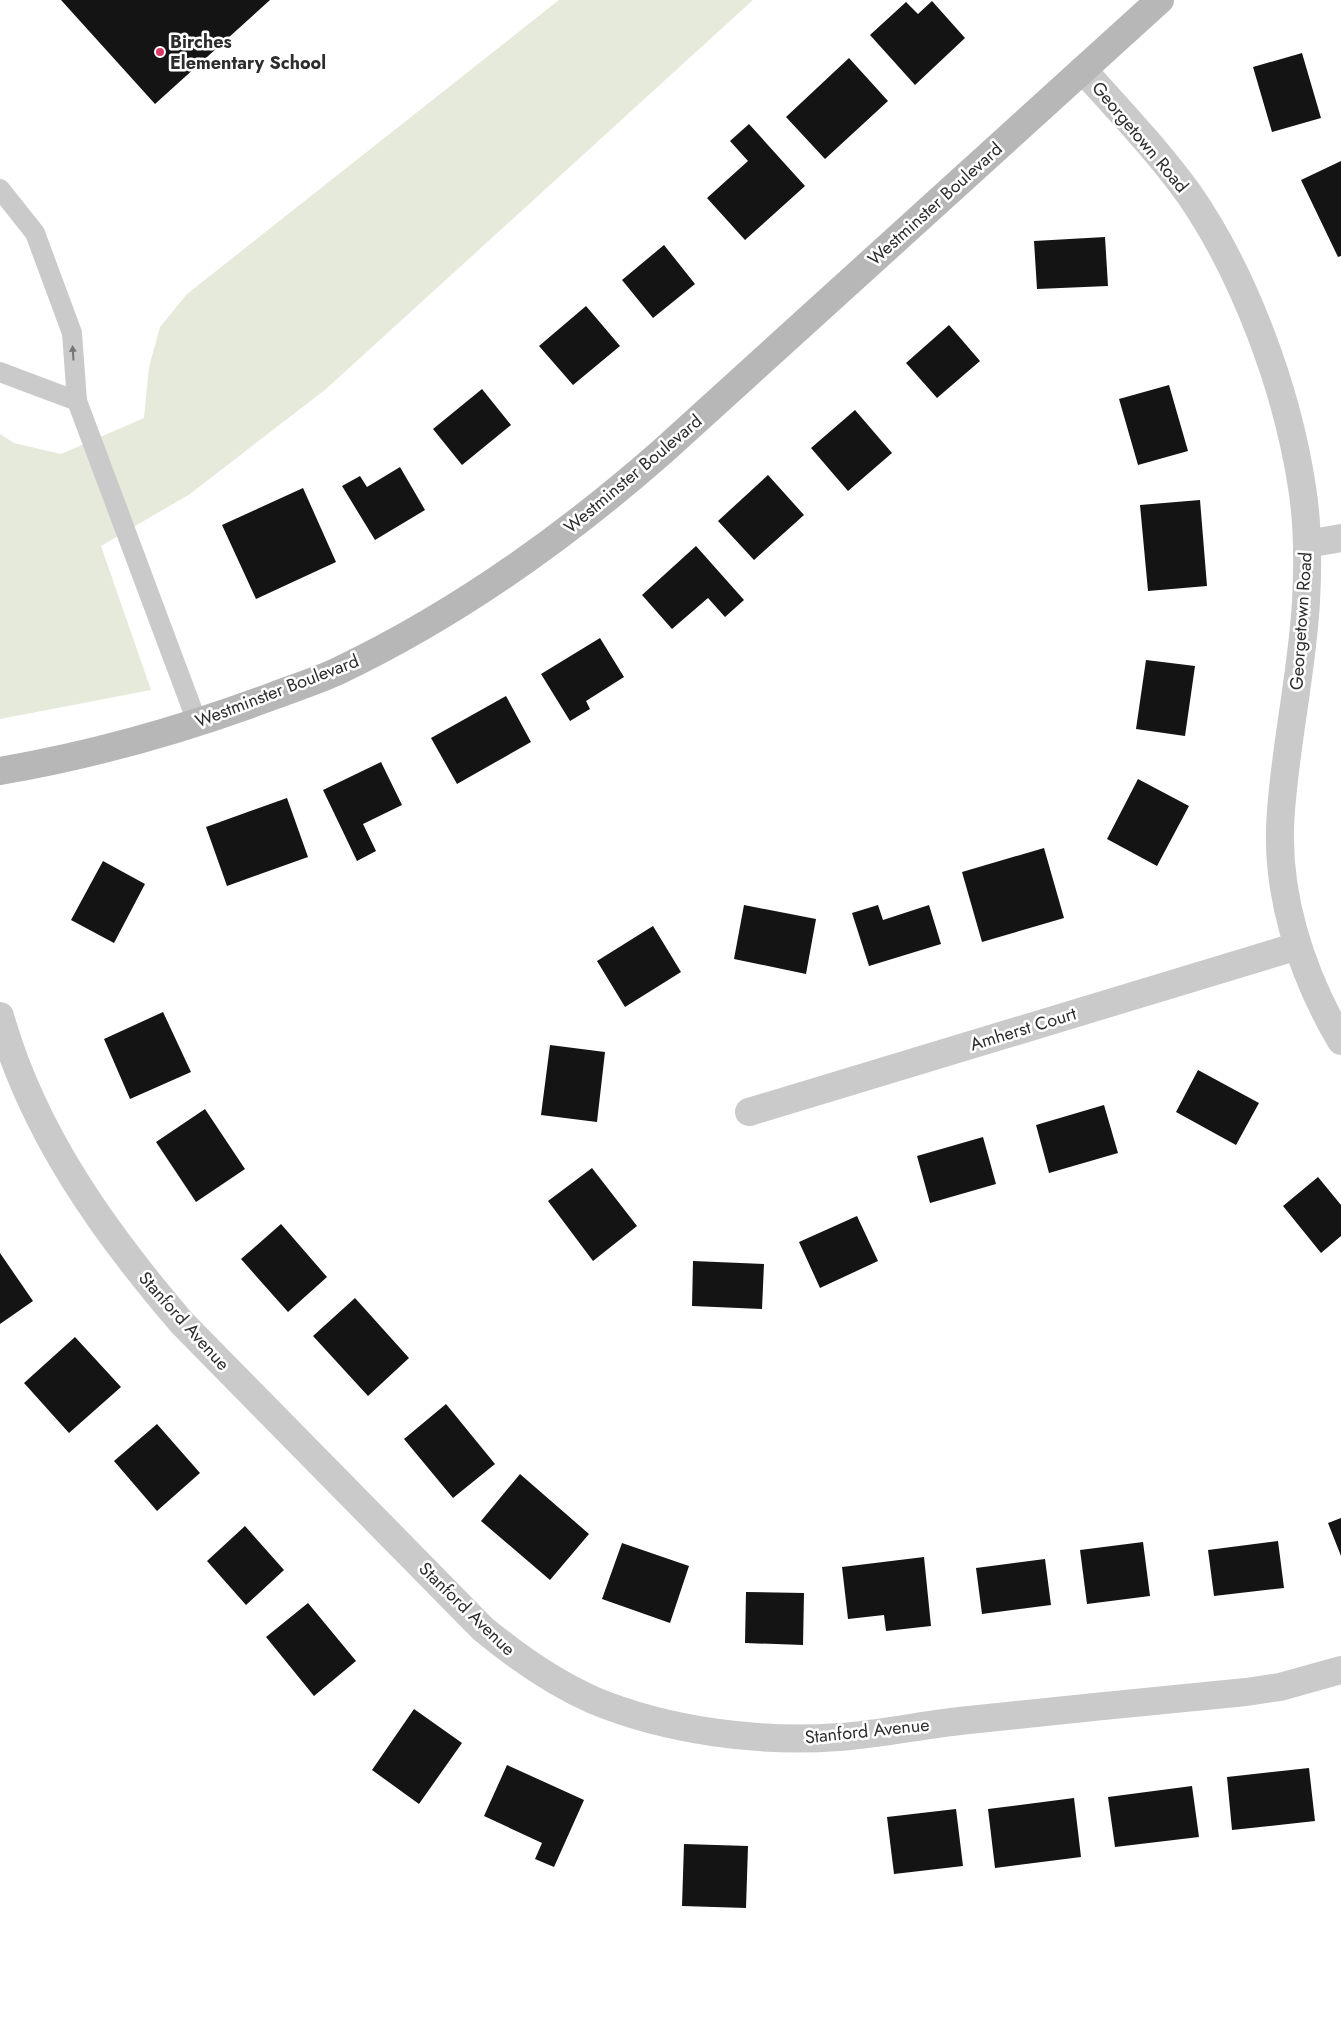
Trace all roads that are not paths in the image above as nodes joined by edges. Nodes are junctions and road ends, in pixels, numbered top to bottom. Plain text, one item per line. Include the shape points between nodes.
1 (1160, 0) edge
2 (1083, 70) junction
3 (0, 189) edge
4 (0, 372) edge
5 (77, 401) junction
6 (1341, 538) edge
7 (1307, 544) junction
8 (197, 722) junction
9 (0, 770) edge
10 (1298, 946) junction
11 (0, 1016) edge
12 (1341, 1041) edge
13 (749, 1112) dead end
14 (1341, 1670) edge

1 - 2 street, Westminster Boulevard
2 - 7 street, Georgetown Road via 1161,157 1190,196 1218,242 1247,302 1290,425 1302,488
2 - 8 street, Westminster Boulevard via 664,451 551,544 435,619 363,658 241,708
5 -> 3 lane via 72,334 35,233
4 - 5 lane
5 - 8 lane
6 - 7 street
7 - 10 street, Georgetown Road via 1300,664 1280,813 1280,853
8 - 9 street, Westminster Boulevard via 76,756
10 - 12 street, Georgetown Road via 1316,995
10 - 13 street, Amherst Court
11 - 14 street, Stanford Avenue via 26,1089 77,1186 143,1278 182,1323 483,1629 518,1658 593,1700 672,1724 713,1732 795,1739 839,1737 952,1721 1246,1692 1280,1687

